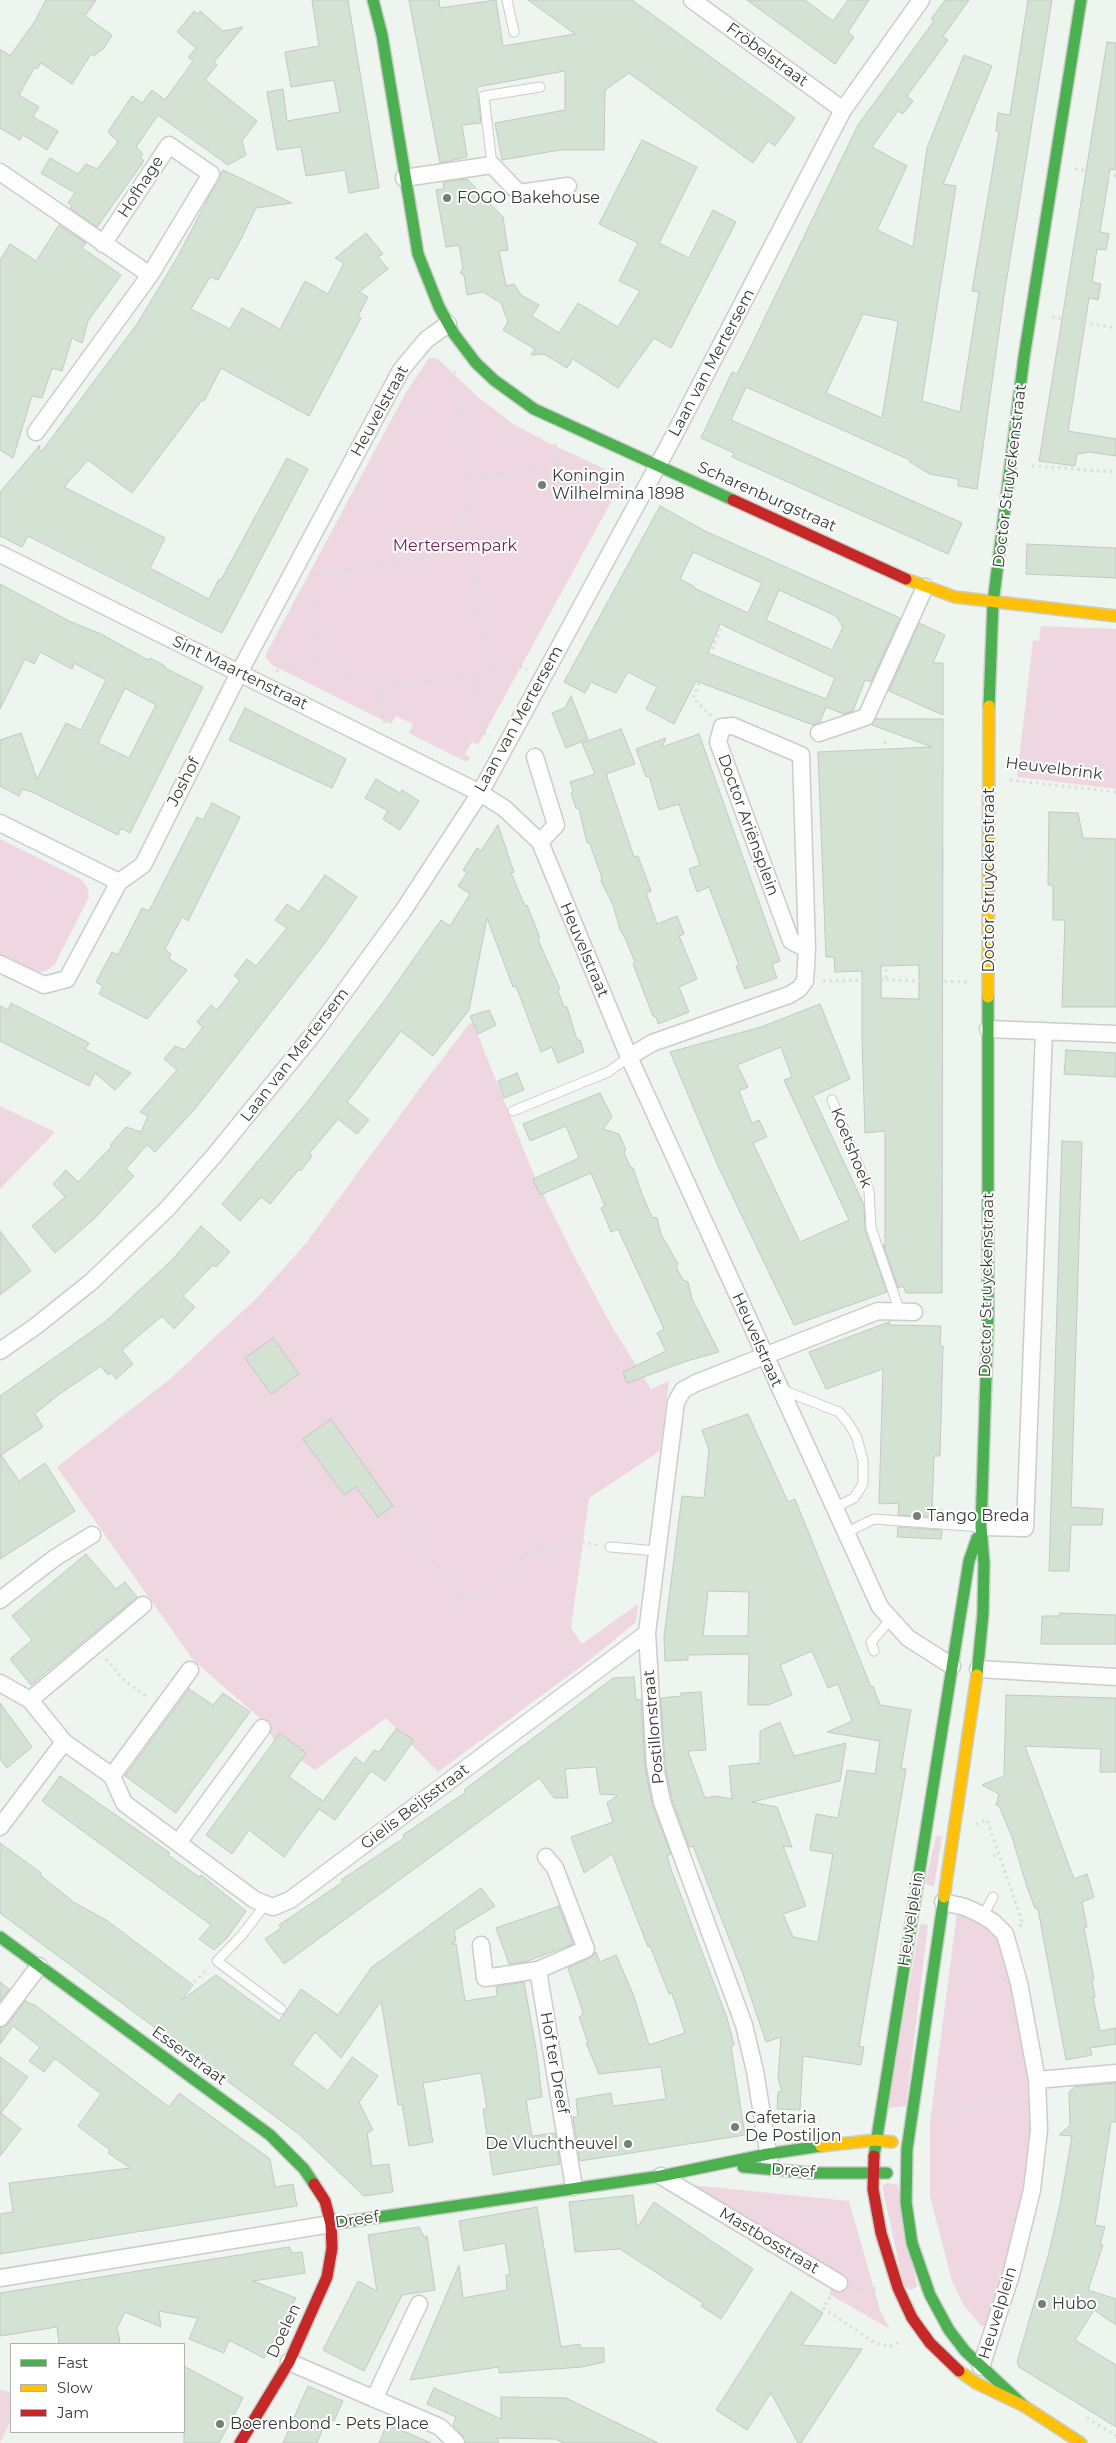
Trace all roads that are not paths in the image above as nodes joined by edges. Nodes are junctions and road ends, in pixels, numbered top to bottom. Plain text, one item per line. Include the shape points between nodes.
1 (373, 0) edge
2 (508, 0) edge
3 (692, 0) edge
4 (921, 0) edge
5 (1081, 0) edge
6 (514, 32) dead end
7 (540, 86) dead end
8 (843, 110) junction
9 (492, 165) junction
10 (0, 172) edge
11 (404, 178) junction
12 (568, 186) dead end
13 (103, 244) junction
14 (150, 275) junction
15 (448, 324) junction
16 (36, 432) dead end
17 (657, 466) junction
18 (0, 554) edge
19 (925, 586) junction
20 (994, 602) junction
21 (1116, 616) edge
22 (239, 673) junction
23 (819, 733) dead end
24 (535, 757) dead end
25 (480, 793) junction
26 (0, 823) edge
27 (540, 842) junction
28 (119, 882) junction
29 (807, 949) junction
30 (0, 964) edge
31 (988, 1029) junction
32 (1044, 1031) junction
33 (1116, 1034) edge
34 (629, 1057) junction
35 (832, 1100) dead end
36 (513, 1112) dead end
37 (907, 1312) joint
38 (0, 1351) edge
39 (765, 1356) junction
40 (780, 1389) junction
41 (834, 1508) junction
42 (981, 1527) junction
43 (845, 1533) junction
44 (92, 1535) dead end
45 (610, 1547) road end
46 (658, 1551) junction
47 (0, 1600) edge
48 (143, 1605) dead end
49 (891, 1619) junction
50 (647, 1633) junction
51 (874, 1652) dead end
52 (965, 1667) junction
53 (190, 1670) dead end
54 (1116, 1677) edge
55 (0, 1682) edge
56 (30, 1700) junction
57 (262, 1728) dead end
58 (64, 1742) junction
59 (112, 1776) junction
60 (0, 1827) edge
61 (178, 1843) junction
62 (546, 1857) dead end
63 (993, 1897) dead end
64 (929, 1899) junction
65 (265, 1905) junction
66 (984, 1916) junction
67 (0, 1937) edge
68 (481, 1945) dead end
69 (39, 1966) junction
70 (538, 1970) junction
71 (281, 2009) dead end
72 (0, 2018) edge
73 (1116, 2073) edge
74 (1037, 2080) junction
75 (876, 2140) junction
76 (908, 2143) junction
77 (770, 2162) junction
78 (905, 2173) junction
79 (872, 2174) junction
80 (661, 2176) junction
81 (574, 2186) junction
82 (330, 2224) junction
83 (0, 2278) edge
84 (839, 2283) road end
85 (419, 2304) dead end
86 (289, 2362) junction
87 (979, 2375) junction
88 (374, 2398) junction
89 (1024, 2406) junction
90 (240, 2443) edge
91 (456, 2443) edge
92 (1081, 2443) edge

1 - 11 street via 382,36
2 - 6 lane
3 - 8 street, Fröbelstraat
4 - 8 street, Laan van Mertersem
5 - 20 street, Doctor Struyckenstraat via 1031,314
7 - 9 lane via 484,96
8 - 17 street, Laan van Mertersem
9 - 11 street
9 - 12 street via 519,194
10 - 13 street
11 - 15 street via 418,254
13 - 14 street
13 - 14 street, Hofhage via 169,145 211,174
14 - 16 street, Hofhage
15 - 17 street, Scharenburgstraat via 472,358 514,395 565,425
15 - 22 street, Heuvelstraat via 426,340 401,370
17 - 19 street, Scharenburgstraat
17 - 25 street, Laan van Mertersem
18 - 22 street, Sint Maartenstraat
19 - 20 street, Scharenburgstraat via 955,597
19 - 23 street via 866,717
20 - 21 street
20 - 31 street, Doctor Struyckenstraat via 990,649
22 - 25 street, Sint Maartenstraat
22 - 28 street, Joshof via 143,865
24 - 27 street via 556,825
25 - 27 street, Heuvelstraat via 504,808
25 - 38 street, Laan van Mertersem via 362,969 213,1157 118,1259 64,1305
26 - 28 street
27 - 34 street, Heuvelstraat
28 - 30 street, Joshof via 66,979 44,985
29 - 29 street, Doctor Ariënsplein via 791,941 718,742 722,727 733,726 801,755
29 - 34 street, Doctor Ariënsplein via 805,981 789,995 652,1043
31 - 32 street
31 - 42 street, Doctor Struyckenstraat via 988,1317
32 - 33 street
32 - 42 street via 1025,1528
34 - 36 lane via 608,1072
34 - 39 street, Heuvelstraat
35 - 37 lane, Koetshoek via 870,1191 871,1228
37 - 39 street, Koetshoek via 878,1311
39 - 40 street, Heuvelstraat
39 - 46 street, Postillonstraat via 696,1383 679,1396
40 - 41 street, Heuvelstraat
40 - 41 lane via 839,1412 857,1438 864,1467 863,1484 854,1498
41 - 43 street, Heuvelstraat
42 - 43 lane via 874,1519
42 - 52 street, Doctor Struyckenstraat via 969,1561
42 - 52 street, Doctor Struyckenstraat via 984,1581
43 - 49 street, Heuvelstraat via 880,1607
44 - 47 street via 56,1557
45 - 46 lane
46 - 50 street, Postillonstraat
48 - 56 street
49 - 51 lane via 872,1642
49 - 52 street, Heuvelstraat via 908,1638
50 - 65 street, Gielis Beijsstraat via 290,1900 273,1907
50 - 77 street, Postillonstraat via 655,1766 660,1793 744,2025
52 - 54 street
52 - 64 street, Heuvelplein
52 - 64 street, Heuvelplein
53 - 59 street
55 - 56 street
56 - 58 street
57 - 61 street
58 - 59 street
58 - 60 street
59 - 61 street via 124,1803
61 - 65 street
62 - 70 street via 555,1868 586,1949
63 - 66 lane
64 - 66 street, Heuvelplein via 965,1907
64 - 75 street, Heuvelplein
64 - 76 street, Heuvelplein
65 - 71 lane via 217,1961
66 - 74 street, Heuvelplein via 1005,1934 1019,1983
67 - 69 street, Esserstraat
68 - 70 street via 485,1978
69 - 72 street
69 - 82 street, Esserstraat via 270,2135 314,2182 325,2201
70 - 81 street, Hof ter Dreef
73 - 74 street
74 - 87 street, Heuvelplein via 1037,2160 1026,2219
75 - 76 street, Dreef
75 - 77 street, Dreef
75 - 79 street, Heuvelplein
76 - 78 street, Heuvelplein
77 - 79 street, Dreef
77 - 80 street, Dreef via 714,2165
78 - 79 street, Dreef
78 - 87 street via 912,2243 924,2282 949,2330
79 - 87 street via 881,2233 904,2303 930,2343 950,2364
80 - 81 street, Dreef
80 - 84 street, Mastbosstraat
81 - 82 street, Dreef
82 - 83 street, Dreef
82 - 86 street, Doelen via 332,2248 327,2277
85 - 88 street
86 - 88 street
86 - 90 street, Doelen
87 - 89 street
87 - 89 street
88 - 91 street via 440,2427
89 - 92 street

